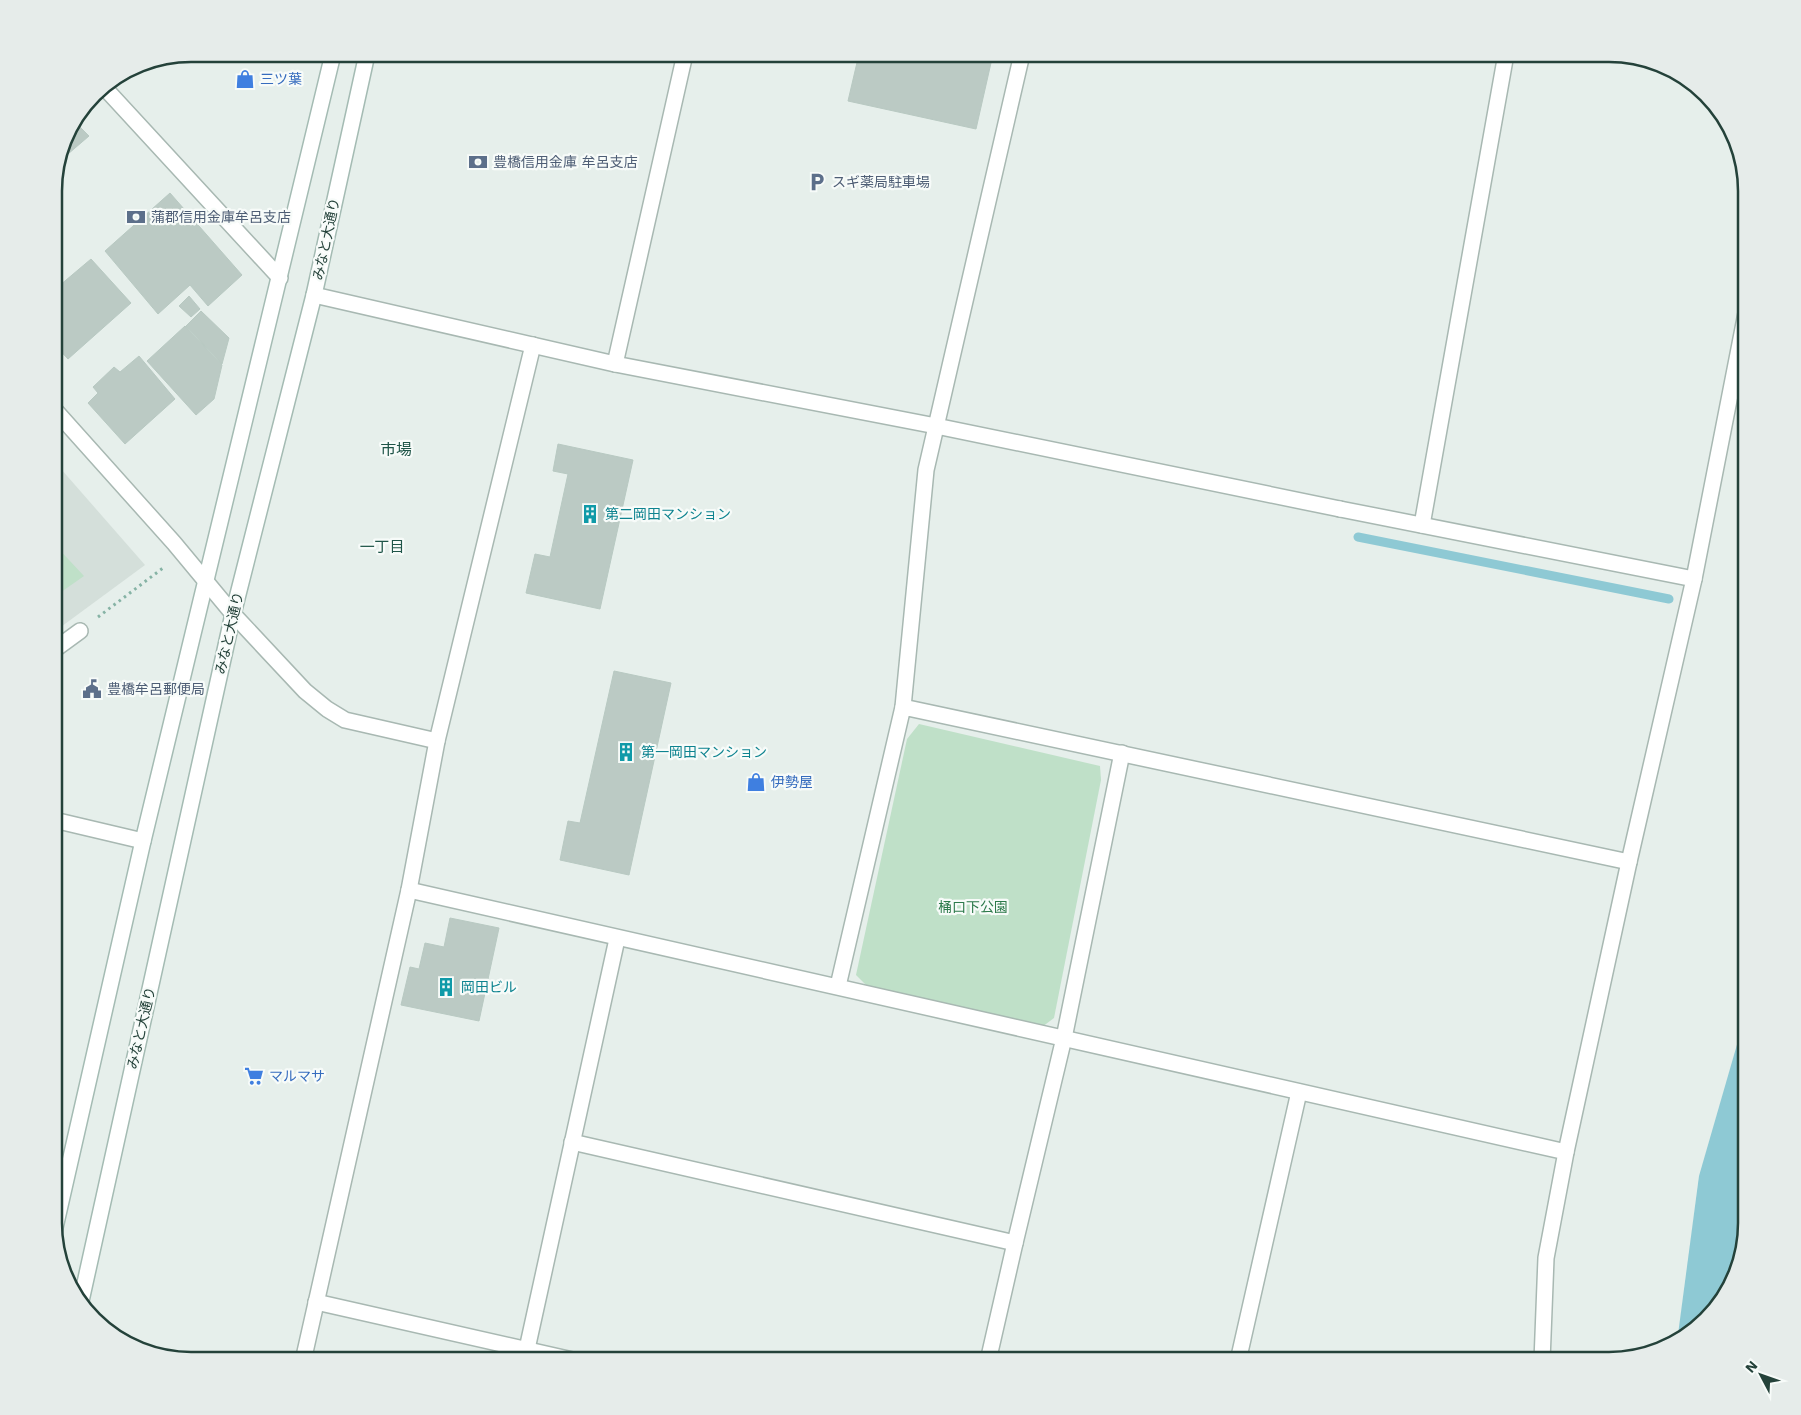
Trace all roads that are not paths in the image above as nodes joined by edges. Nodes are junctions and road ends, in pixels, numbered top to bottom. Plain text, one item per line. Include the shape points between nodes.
1 (331, 62) edge
2 (365, 62) edge
3 (683, 62) edge
4 (1020, 62) edge
5 (1505, 62) edge
6 (109, 93) edge
7 (280, 278) junction
8 (314, 294) junction
9 (533, 345) junction
10 (1738, 354) edge
11 (615, 364) junction
12 (63, 419) edge
13 (936, 426) junction
14 (1422, 525) junction
15 (1694, 579) junction
16 (207, 582) junction
17 (233, 614) junction
18 (80, 631) road end
19 (63, 643) edge
20 (903, 707) junction
21 (437, 741) junction
22 (1122, 753) junction
23 (63, 822) edge
24 (144, 841) junction
25 (1629, 862) junction
26 (409, 890) junction
27 (617, 938) junction
28 (838, 986) junction
29 (1064, 1038) junction
30 (1299, 1092) junction
31 (572, 1142) junction
32 (1566, 1152) junction
33 (63, 1193) edge
34 (1015, 1243) junction
35 (83, 1293) edge
36 (316, 1302) junction
37 (527, 1349) junction
38 (305, 1352) edge
39 (540, 1352) edge
40 (990, 1352) edge
41 (1240, 1352) edge
42 (1542, 1352) edge

1 - 7 street
2 - 8 street, みなと大通り
3 - 11 street
4 - 13 street
5 - 14 street
6 - 7 street
7 - 16 street
8 - 9 street
8 - 17 street, みなと大通り
9 - 11 street
9 - 21 street
10 - 15 street
11 - 13 street
12 - 16 street
13 - 14 street
13 - 20 street via 926,470
14 - 15 street
15 - 25 street
16 - 17 street
16 - 24 street
17 - 21 street via 326,709 345,720
17 - 35 street, みなと大通り
18 - 19 street
20 - 22 street
20 - 28 street
21 - 26 street
22 - 25 street
22 - 29 street
23 - 24 street
24 - 33 street
25 - 32 street
26 - 27 street
26 - 36 street
27 - 28 street
27 - 31 street
28 - 29 street
29 - 30 street
29 - 34 street
30 - 32 street
30 - 41 street
31 - 34 street
31 - 37 street
32 - 42 street via 1546,1258
34 - 40 street
36 - 37 street
36 - 38 street
37 - 39 street

